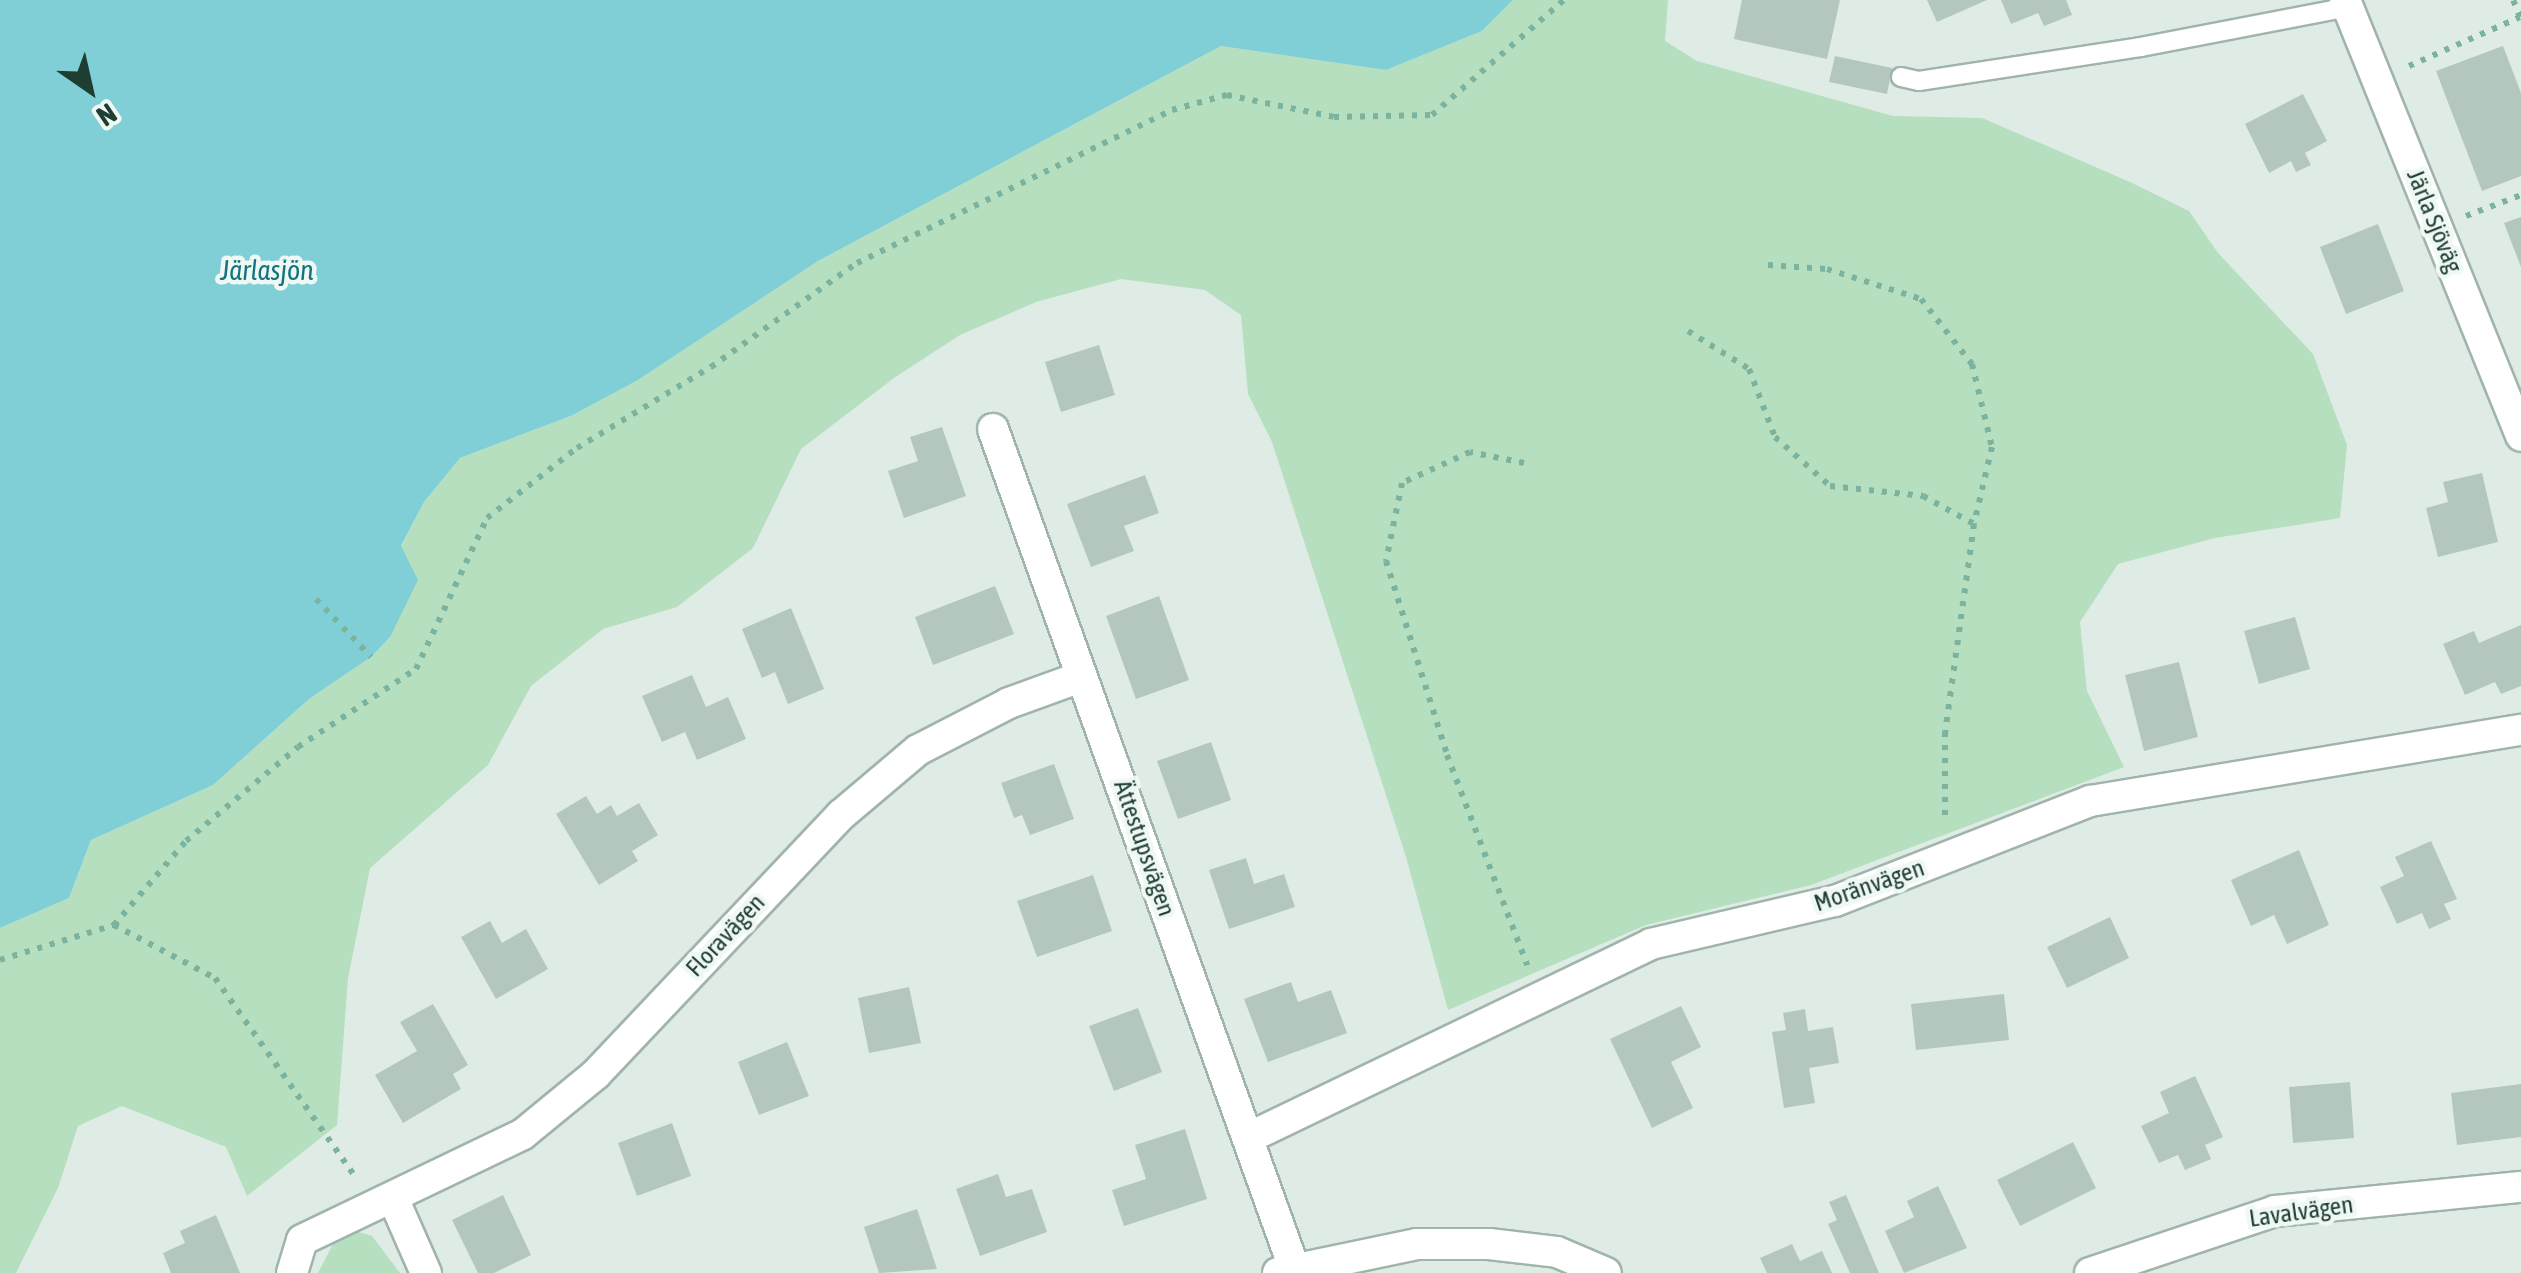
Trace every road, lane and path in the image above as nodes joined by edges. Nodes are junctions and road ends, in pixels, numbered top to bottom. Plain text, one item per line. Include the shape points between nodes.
1 (1564, 0) edge
2 (2513, 0) edge
3 (2347, 4) edge
4 (2521, 18) edge
5 (1901, 77) dead end
6 (2376, 80) junction
7 (2521, 195) edge
8 (2438, 226) junction
9 (1768, 265) dead end
10 (1688, 331) dead end
11 (993, 429) dead end
12 (2521, 436) edge
13 (1524, 463) dead end
14 (1974, 524) junction
15 (316, 600) dead end
16 (371, 657) dead end
17 (1082, 677) junction
18 (2521, 730) edge
19 (1944, 858) junction
20 (114, 925) junction
21 (0, 960) edge
22 (1542, 998) junction
23 (1248, 1138) junction
24 (2521, 1187) edge
25 (385, 1202) junction
26 (1286, 1271) edge
27 (292, 1273) edge
28 (426, 1273) edge
29 (1606, 1273) edge
30 (2090, 1273) edge

1 - 20 path via 1432,115 1334,117 1227,95 1172,110 857,263 711,367 577,448 487,518 416,669 298,746 214,817
2 - 4 path
3 - 5 lane, Järla Sjöväg via 2140,48 1919,81
3 - 6 street, Järla Sjöväg
4 - 6 path
6 - 8 street, Järla Sjöväg
7 - 8 path
8 - 12 street, Järla Sjöväg
9 - 14 path via 1827,270 1921,299 1972,364 1992,447
10 - 14 path via 1749,368 1776,437 1830,486 1923,496
11 - 17 street, Ättestupsvägen
13 - 22 path via 1470,452 1402,483 1386,561 1447,755
14 - 19 path via 1945,732
15 - 16 path
17 - 23 street, Ättestupsvägen
17 - 25 street, Floravägen via 1009,703 918,750 829,827 596,1074 523,1134
18 - 19 street, Moränvägen via 2090,801
19 - 22 street, Moränvägen via 1834,901 1651,944
20 - 21 path
20 - 25 path via 214,978
22 - 23 street, Moränvägen
23 - 26 street, Ättestupsvägen
24 - 30 street, Lavalvägen via 2275,1210
25 - 27 street, Floravägen via 302,1240
25 - 28 street
26 - 29 street via 1417,1244 1490,1244 1557,1252

